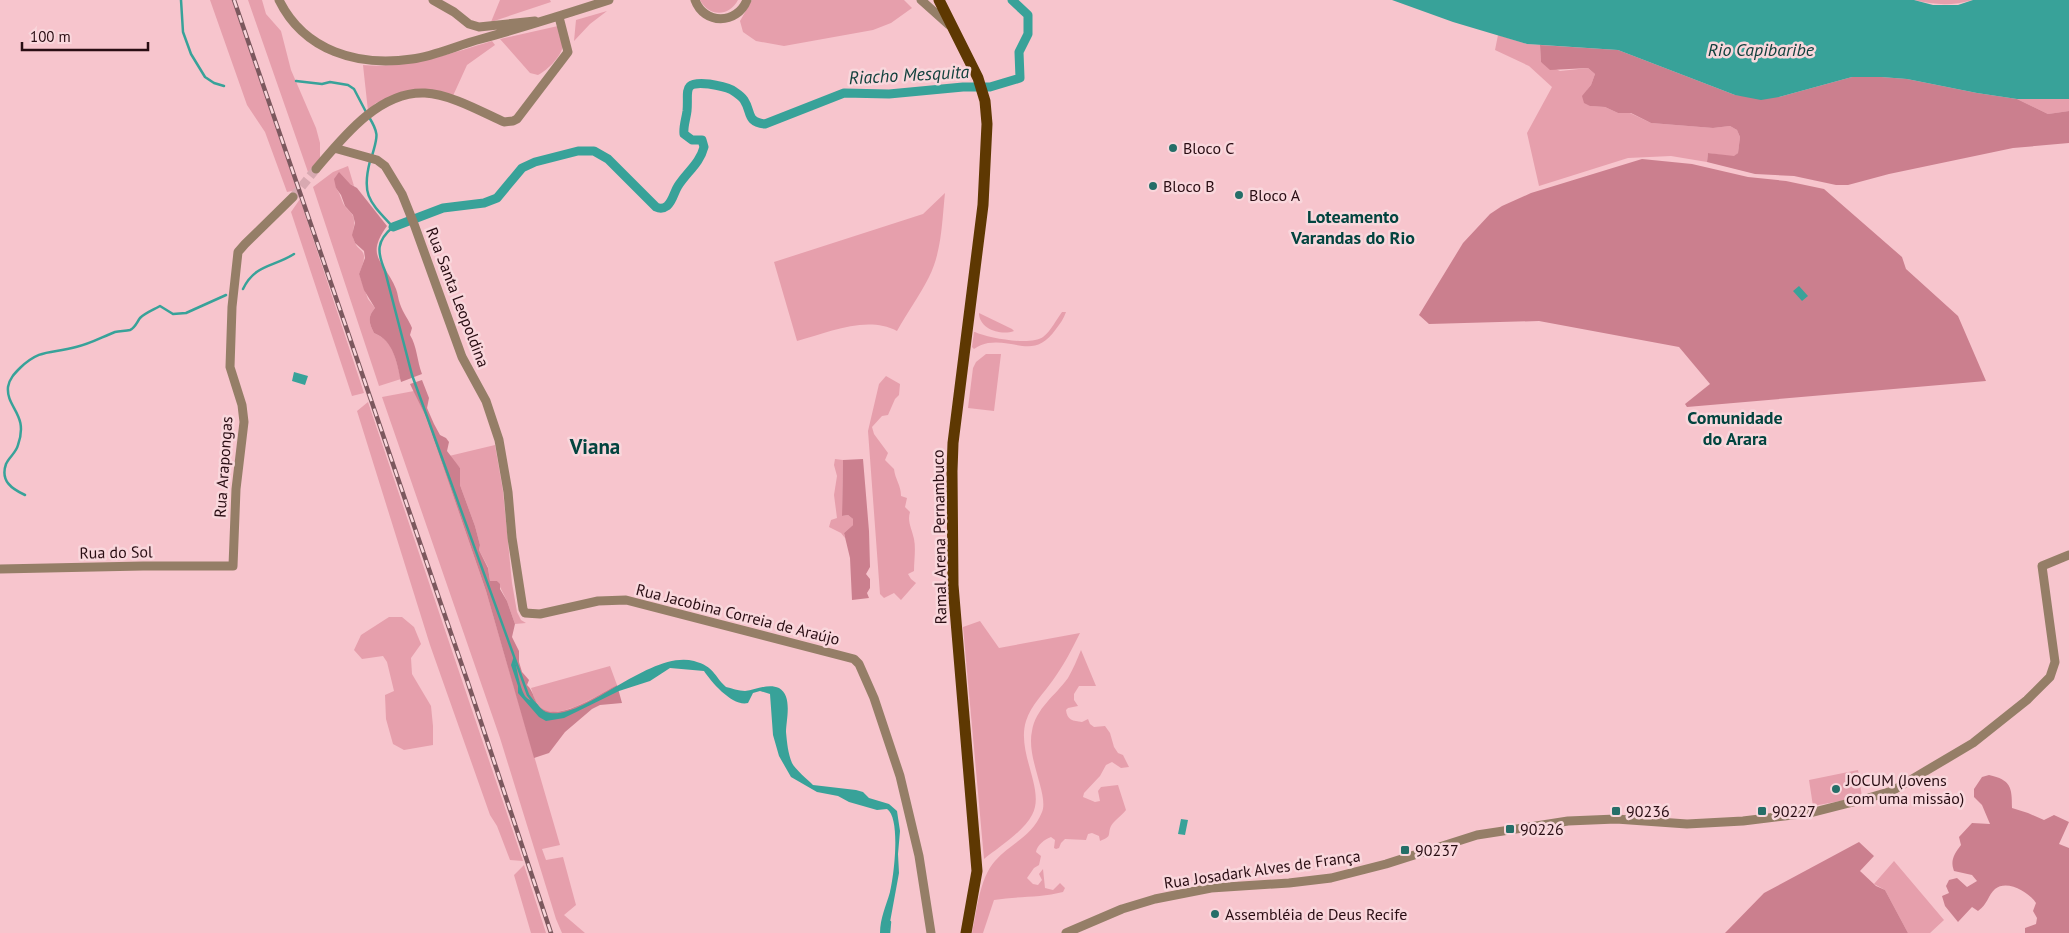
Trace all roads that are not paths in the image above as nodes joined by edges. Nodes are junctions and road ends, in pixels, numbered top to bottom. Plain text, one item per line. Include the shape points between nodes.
1 (279, 0) edge
2 (433, 0) edge
3 (609, 0) edge
4 (686, 0) edge
5 (695, 0) edge
6 (746, 0) edge
7 (921, 0) edge
8 (930, 0) edge
9 (939, 0) edge
10 (700, 10) junction
11 (559, 17) junction
12 (547, 21) junction
13 (469, 24) junction
14 (953, 28) junction
15 (472, 42) junction
16 (334, 148) junction
17 (316, 169) tunnel mouth
18 (293, 197) tunnel mouth
19 (2069, 555) edge
20 (233, 566) joint
21 (0, 569) edge
22 (526, 613) joint
23 (931, 933) edge
24 (966, 933) edge
25 (1066, 933) edge

1 - 15 street via 299,30 318,44 362,60 390,62 414,59
2 - 13 street
3 - 11 street
4 - 10 street
5 - 10 street
6 - 10 street via 739,12 724,19 707,16
7 - 14 street
8 - 14 main road
9 - 14 main road
11 - 12 street
11 - 16 street via 568,52 514,121 504,122 444,97 410,94 376,109
12 - 13 street via 512,22 489,27
12 - 15 street
13 - 15 street
14 - 24 main road, Ramal Arena Pernambuco via 969,58 985,101 987,134 983,205 952,471 953,585 977,871
16 - 17 street
16 - 22 street, Rua Santa Leopoldina via 377,160 390,174 410,214 462,357 486,401 499,440 517,579 521,604
18 - 20 street, Rua Arapongas via 238,252 230,367 244,422 236,489
19 - 25 street, Rua Josadark Alves de França via 2042,566 2055,662 2050,677 2028,700 1973,743 1892,791 1810,813 1687,824 1616,819 1568,821 1485,833 1331,878 1211,888 1155,899
20 - 21 street, Rua do Sol
22 - 23 street, Rua Jacobina Correia de Araújo via 540,614 598,601 626,600 854,659 874,698 900,776 919,856

